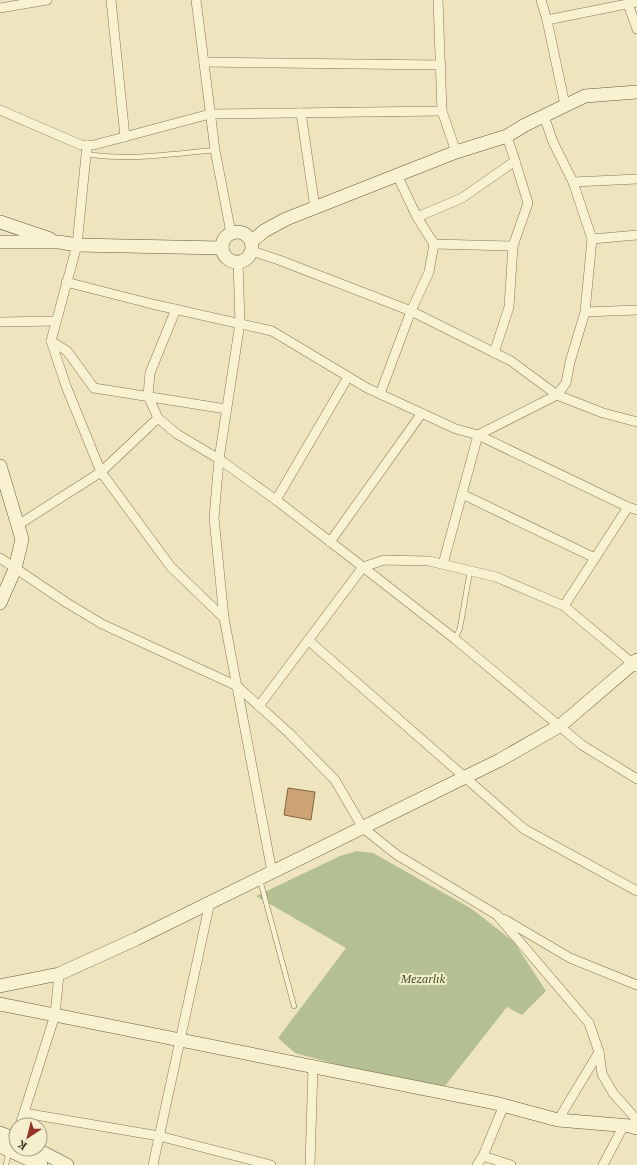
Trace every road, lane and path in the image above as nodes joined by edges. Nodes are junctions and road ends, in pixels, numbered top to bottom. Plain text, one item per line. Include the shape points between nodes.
1 (47, 0) edge
2 (111, 0) edge
3 (196, 0) edge
4 (438, 0) edge
5 (541, 0) edge
6 (632, 3) edge
7 (0, 8) edge
8 (547, 20) junction
9 (637, 28) edge
10 (204, 62) junction
11 (441, 65) junction
12 (637, 92) edge
13 (565, 106) junction
14 (0, 110) edge
15 (442, 111) junction
16 (301, 113) junction
17 (210, 114) junction
18 (544, 116) junction
19 (507, 136) junction
20 (125, 137) junction
21 (86, 150) junction
22 (215, 150) junction
23 (456, 152) junction
24 (515, 161) junction
25 (397, 175) junction
26 (637, 179) edge
27 (573, 182) junction
28 (315, 208) junction
29 (417, 217) junction
30 (0, 222) edge
31 (231, 233) junction
32 (637, 234) edge
33 (592, 239) junction
34 (0, 242) edge
35 (59, 242) junction
36 (434, 244) junction
37 (77, 245) junction
38 (251, 246) junction
39 (513, 246) junction
40 (222, 248) junction
41 (238, 262) junction
42 (66, 282) junction
43 (176, 309) junction
44 (637, 310) edge
45 (411, 311) junction
46 (585, 312) junction
47 (56, 321) junction
48 (0, 322) edge
49 (240, 322) junction
50 (51, 341) junction
51 (494, 353) junction
52 (348, 377) junction
53 (380, 394) junction
54 (557, 395) junction
55 (148, 396) junction
56 (226, 409) junction
57 (422, 413) junction
58 (158, 418) junction
59 (637, 422) edge
60 (478, 436) junction
61 (219, 459) junction
62 (0, 466) edge
63 (101, 472) junction
64 (462, 494) junction
65 (276, 500) junction
66 (633, 509) edge
67 (18, 525) junction
68 (330, 542) junction
69 (0, 558) edge
70 (595, 558) junction
71 (443, 564) junction
72 (363, 567) junction
73 (15, 569) junction
74 (470, 570) junction
75 (0, 603) edge
76 (564, 606) junction
77 (224, 618) junction
78 (455, 639) junction
79 (308, 640) junction
80 (636, 663) edge
81 (237, 686) junction
82 (259, 706) junction
83 (561, 725) junction
84 (466, 777) junction
85 (637, 779) edge
86 (363, 828) junction
87 (272, 872) junction
88 (260, 878) junction
89 (637, 891) edge
90 (210, 902) junction
91 (497, 915) junction
92 (59, 974) junction
93 (637, 985) edge
94 (0, 986) edge
95 (0, 1004) edge
96 (294, 1006) dead end
97 (55, 1015) junction
98 (181, 1040) junction
99 (599, 1052) junction
100 (313, 1066) junction
101 (504, 1105) junction
102 (24, 1113) junction
103 (23, 1117) edge
104 (558, 1120) junction
105 (637, 1122) edge
106 (624, 1125) junction
107 (0, 1133) edge
108 (159, 1136) junction
109 (8, 1140) edge
110 (48, 1155) edge
111 (483, 1156) junction
112 (31, 1157) edge
113 (41, 1165) edge
114 (67, 1165) edge
115 (153, 1165) edge
116 (271, 1165) edge
117 (310, 1165) edge
118 (477, 1165) edge
119 (511, 1165) edge
120 (603, 1165) edge

1 - 7 street
2 - 20 street
3 - 10 street
4 - 11 street
5 - 8 street
6 - 8 street
6 - 9 street
8 - 13 street
10 - 11 street
10 - 17 street
11 - 15 street
12 - 13 street via 585,96
13 - 18 street
14 - 21 street via 81,145
15 - 16 street
15 - 23 street
16 - 17 street
16 - 28 street
17 - 20 street
17 - 22 street
18 - 19 street
18 - 27 street via 553,142
19 - 23 street
19 - 24 street
20 - 21 street via 94,145
21 - 22 lane via 102,157 143,157
21 - 37 street
22 - 31 street
23 - 25 street
24 - 29 street via 462,198
24 - 39 street via 528,203
25 - 28 street
25 - 29 street
26 - 27 street
27 - 33 street
28 - 38 street via 264,231
29 - 36 street
30 - 35 street
31 - 38 street via 241,232 249,237
31 - 40 street via 224,239
32 - 33 street
33 - 46 street
34 - 35 street
35 - 37 street
36 - 39 street
36 - 45 street via 429,272
37 - 40 street
37 - 42 street
38 - 41 street via 246,258
38 - 45 street via 279,260
39 - 51 street via 509,307
40 - 41 street via 226,257
41 - 49 street
42 - 43 street
42 - 47 street
43 - 49 street
43 - 55 street via 150,373
44 - 46 street
45 - 51 street
45 - 53 street
46 - 54 street via 566,383
47 - 48 street
47 - 50 street
49 - 52 street via 272,331
49 - 56 street
50 - 55 street via 67,352 94,388
50 - 63 street via 66,386
51 - 54 street via 511,361
52 - 53 street
52 - 65 street
53 - 57 street
54 - 59 street via 603,413
54 - 60 street
55 - 56 street
55 - 58 street
56 - 61 street
57 - 60 street
57 - 68 street
58 - 61 street via 177,434
58 - 63 street
60 - 64 street
60 - 66 street
61 - 65 street
61 - 77 street via 214,518
62 - 67 street
63 - 67 street
63 - 77 street via 171,567
64 - 70 street
64 - 71 street
65 - 68 street
66 - 70 street
67 - 73 street via 22,539
68 - 72 street
69 - 73 street
70 - 76 street
71 - 72 street via 429,561 384,560
71 - 74 street
72 - 78 street
72 - 79 street
73 - 75 street
73 - 81 street via 102,624
74 - 76 street via 496,577
74 - 78 lane via 460,628
76 - 80 street
77 - 81 street
78 - 83 street
79 - 82 street
79 - 84 street
80 - 83 street
81 - 82 street
81 - 87 street
82 - 86 street via 335,780
83 - 84 street
83 - 85 street via 582,745
84 - 86 street
84 - 89 street via 524,829
86 - 87 street
86 - 91 street via 397,855
87 - 88 street
88 - 90 street
88 - 96 lane
90 - 92 street
90 - 98 street
91 - 93 street via 570,958
91 - 99 street via 589,1023
92 - 94 street
92 - 97 street
95 - 97 street
97 - 98 street
97 - 102 street
98 - 100 street
98 - 108 street
99 - 104 street
99 - 105 street via 602,1074 613,1093
100 - 101 street
100 - 117 street
101 - 104 street
101 - 111 street
102 - 103 street
102 - 108 street
104 - 106 street
105 - 106 street
106 - 120 street
107 - 109 street
108 - 115 street
108 - 116 street
110 - 114 street
111 - 118 street
111 - 119 street
112 - 113 street

